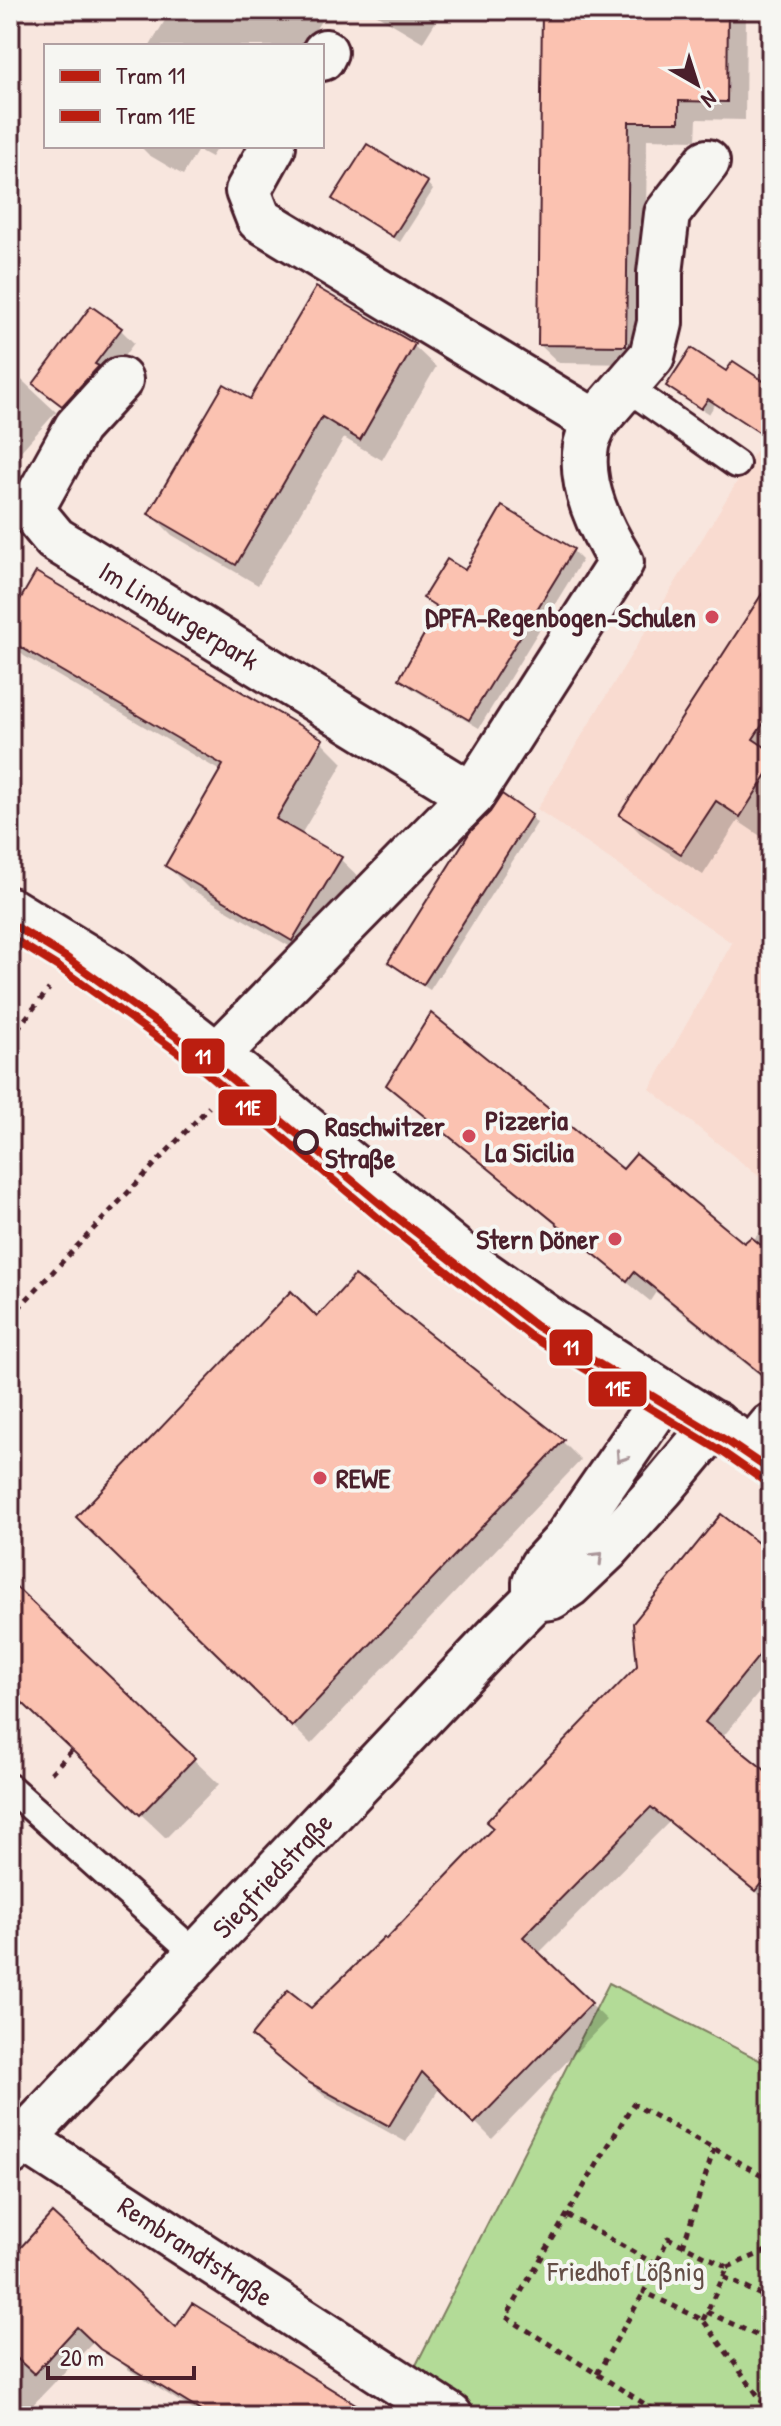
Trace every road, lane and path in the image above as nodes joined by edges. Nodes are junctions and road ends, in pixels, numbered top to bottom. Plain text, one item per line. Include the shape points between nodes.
1 (272, 148) edge
2 (707, 162) dead end
3 (120, 380) dead end
4 (625, 386) junction
5 (595, 422) junction
6 (736, 464) dead end
7 (472, 795) junction
8 (10, 910) edge
9 (74, 947) junction
10 (10, 1038) edge
11 (229, 1065) junction
12 (10, 1317) edge
13 (666, 1394) junction
14 (715, 1424) junction
15 (765, 1445) edge
16 (535, 1599) junction
17 (10, 1788) edge
18 (197, 1955) junction
19 (17, 2146) edge
20 (714, 2149) junction
21 (771, 2180) edge
22 (567, 2215) junction
23 (683, 2246) junction
24 (771, 2249) edge
25 (655, 2264) junction
26 (728, 2267) junction
27 (724, 2277) junction
28 (644, 2292) junction
29 (771, 2300) edge
30 (707, 2312) junction
31 (703, 2320) junction
32 (771, 2342) edge
33 (597, 2374) junction
34 (771, 2398) edge
35 (767, 2408) junction
36 (450, 2416) edge
37 (664, 2416) edge
38 (765, 2416) edge

1 - 5 street via 248,191 259,219
2 - 4 street via 667,214 655,345 652,356
3 - 7 street, Im Limburgerpark via 77,427 31,510 55,539
4 - 5 street
4 - 6 lane
5 - 7 street via 586,445 586,476 604,533 621,562
7 - 11 street
8 - 9 street
9 - 10 path
9 - 11 street
11 - 12 path
11 - 13 street via 479,1270
13 - 14 street
13 -> 16 street, Siegfriedstraße via 542,1566
14 - 15 street
16 -> 14 street, Siegfriedstraße via 551,1597 569,1585 607,1549
16 - 18 street, Siegfriedstraße
17 - 18 lane
18 - 19 street, Siegfriedstraße
19 - 36 street, Rembrandtstraße
20 - 21 path
20 - 22 path via 633,2104
20 - 23 path
22 - 25 path
22 - 33 path via 506,2317
23 - 25 path via 668,2238
23 - 26 path
24 - 26 path
25 - 28 path
26 - 27 path
27 - 29 path
27 - 30 path
28 - 31 path
28 - 33 path
30 - 31 path
30 - 32 path
31 - 35 path
33 - 37 path
34 - 35 path
35 - 38 path

